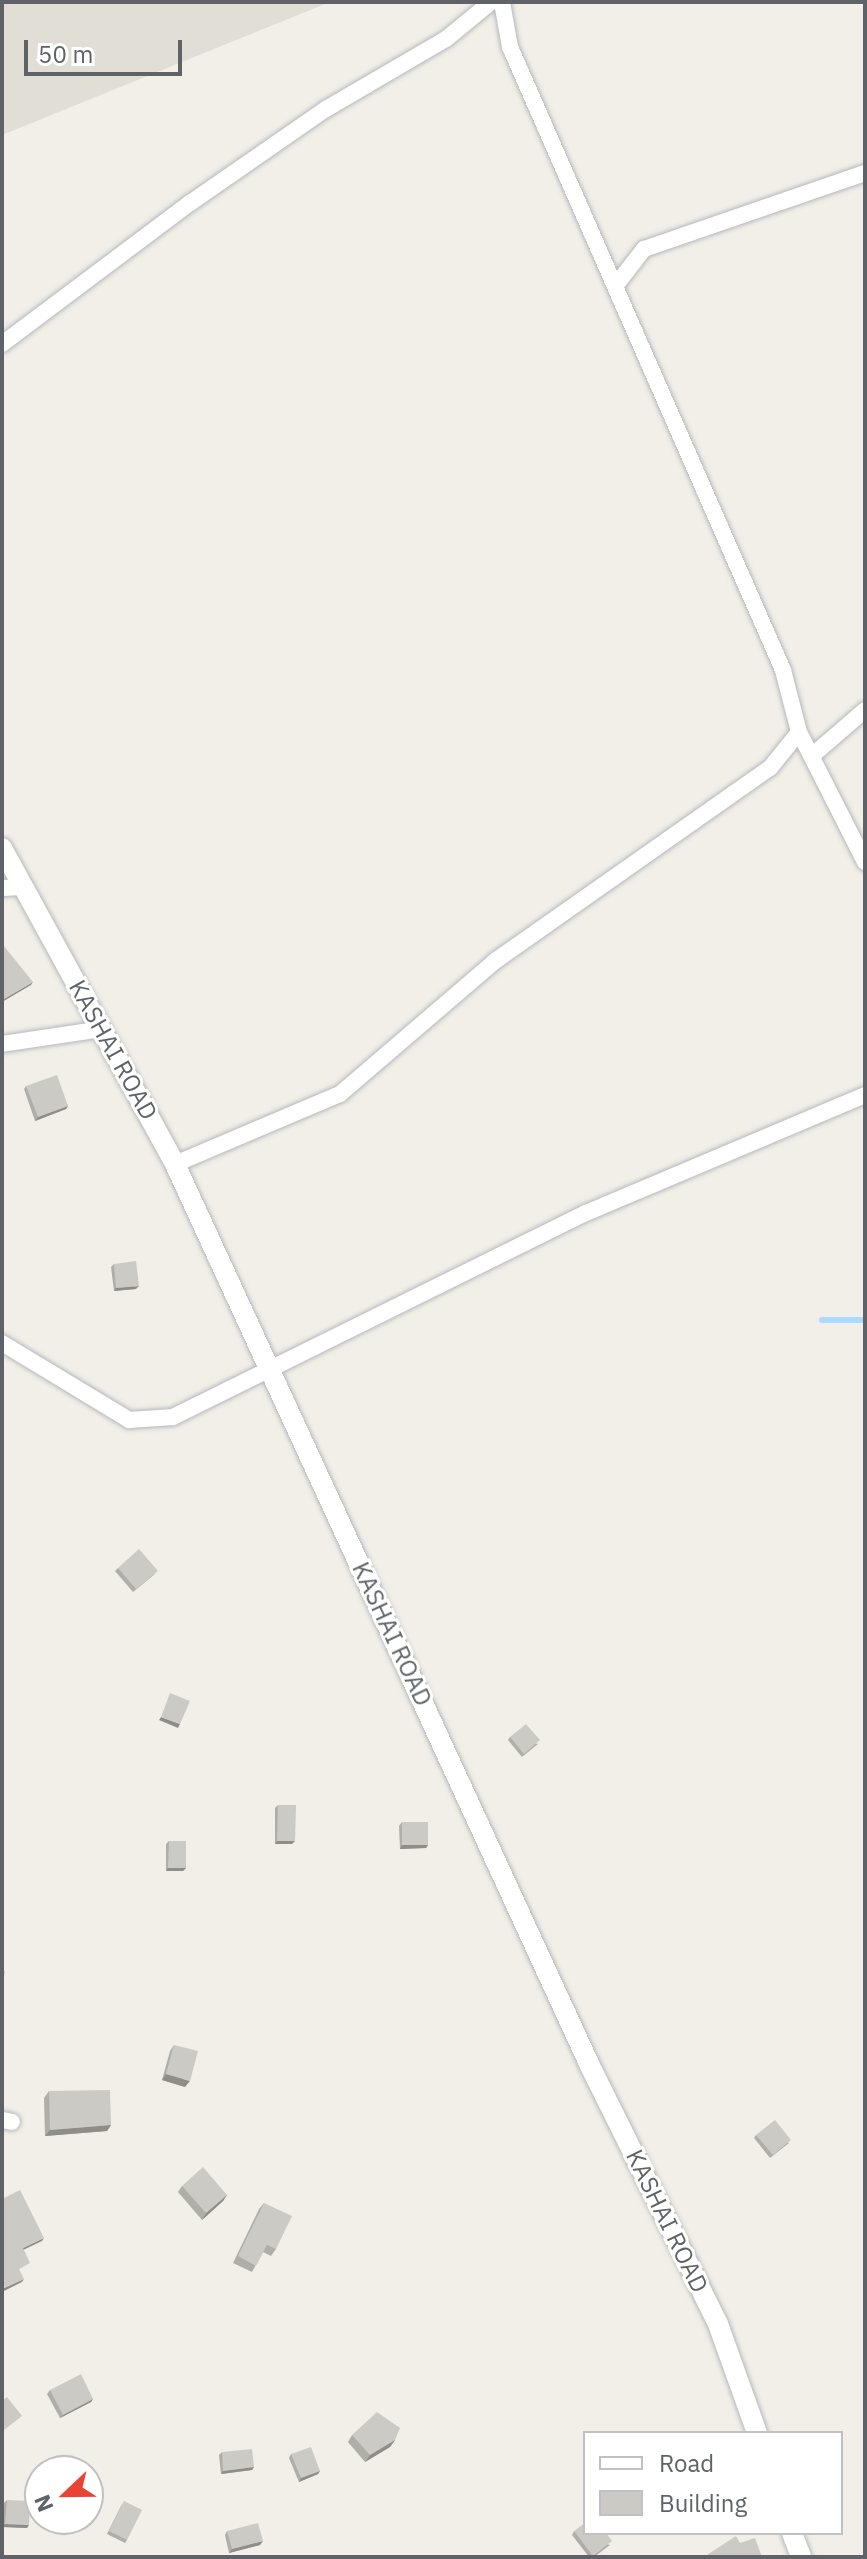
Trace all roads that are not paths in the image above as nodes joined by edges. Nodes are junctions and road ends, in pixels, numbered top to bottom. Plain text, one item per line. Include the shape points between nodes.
1 (491, 2) edge
2 (502, 2) edge
3 (865, 173) edge
4 (616, 285) junction
5 (2, 344) edge
6 (865, 710) edge
7 (799, 732) junction
8 (814, 754) junction
9 (2, 848) edge
10 (865, 862) edge
11 (23, 887) junction
12 (2, 888) edge
13 (102, 1029) junction
14 (2, 1044) edge
15 (865, 1095) edge
16 (175, 1164) junction
17 (2, 1343) edge
18 (268, 1374) junction
19 (756, 2431) edge
20 (793, 2535) edge
21 (801, 2557) edge

1 - 5 street via 446,39 326,109 190,203
2 - 4 street via 510,47
3 - 4 street via 644,249
4 - 7 street via 783,670
6 - 8 street
7 - 8 street
7 - 16 street via 770,768 495,961 340,1094
8 - 10 street
9 - 11 street, KASHAI ROAD
11 - 12 street
11 - 13 street, KASHAI ROAD
13 - 14 street
13 - 16 street, KASHAI ROAD
15 - 18 street via 562,1224
16 - 18 street, KASHAI ROAD
17 - 18 street via 31,1354 107,1410 148,1423
18 - 19 street, KASHAI ROAD via 718,2324
20 - 21 street

